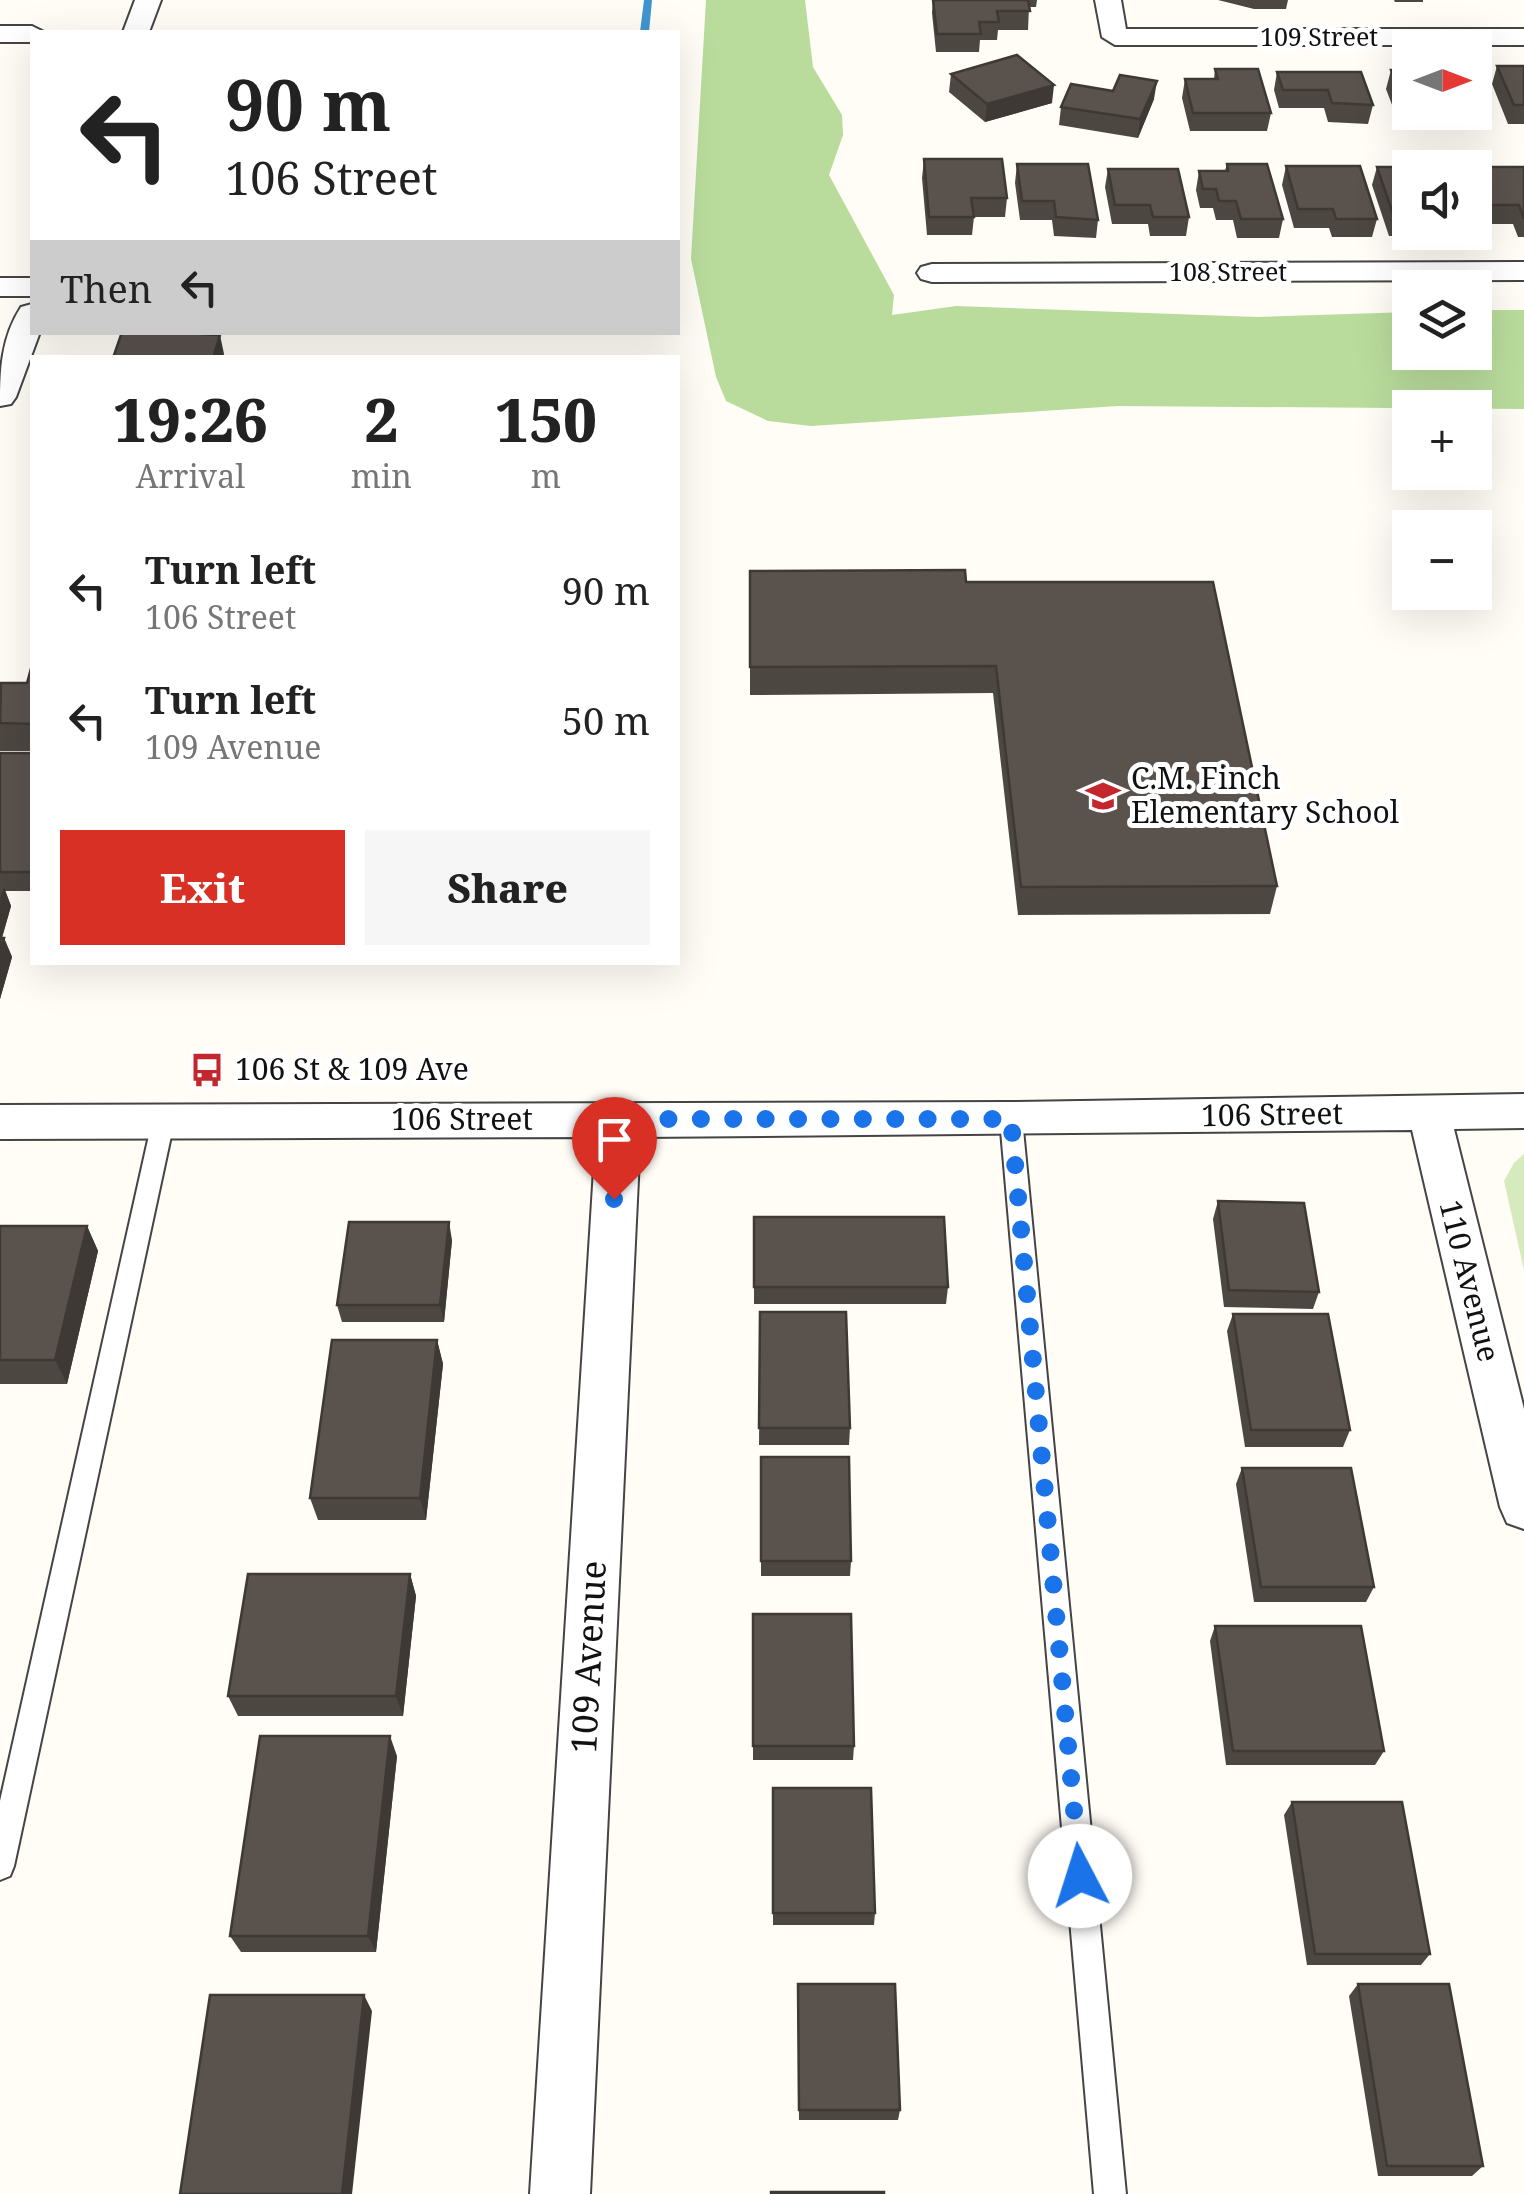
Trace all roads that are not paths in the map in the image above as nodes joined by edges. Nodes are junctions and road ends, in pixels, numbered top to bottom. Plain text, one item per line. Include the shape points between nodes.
1 (148, 0) edge
2 (1108, 0) edge
3 (137, 30) edge
4 (0, 34) edge
5 (30, 34) edge
6 (1524, 37) edge
7 (1524, 271) edge
8 (932, 273) dead end
9 (0, 287) edge
10 (30, 287) edge
11 (30, 318) edge
12 (0, 397) edge
13 (1524, 1112) edge
14 (1428, 1113) junction
15 (619, 1119) junction
16 (1011, 1119) junction
17 (0, 1122) edge
18 (163, 1122) junction
19 (1524, 1507) edge
20 (0, 1866) edge
21 (560, 2194) edge
22 (1110, 2194) edge

1 - 3 street
2 - 6 street, 109 Street via 1115,37
4 - 5 street
7 - 8 street, 108 Street
9 - 10 street
11 - 12 street
13 - 14 street, 106 Street
14 - 16 street, 106 Street
14 - 19 street, 110 Avenue
15 - 16 street, 106 Street
15 - 18 street, 106 Street
15 - 21 street, 109 Avenue
16 - 22 lane
17 - 18 street, 106 Street
18 - 20 lane

